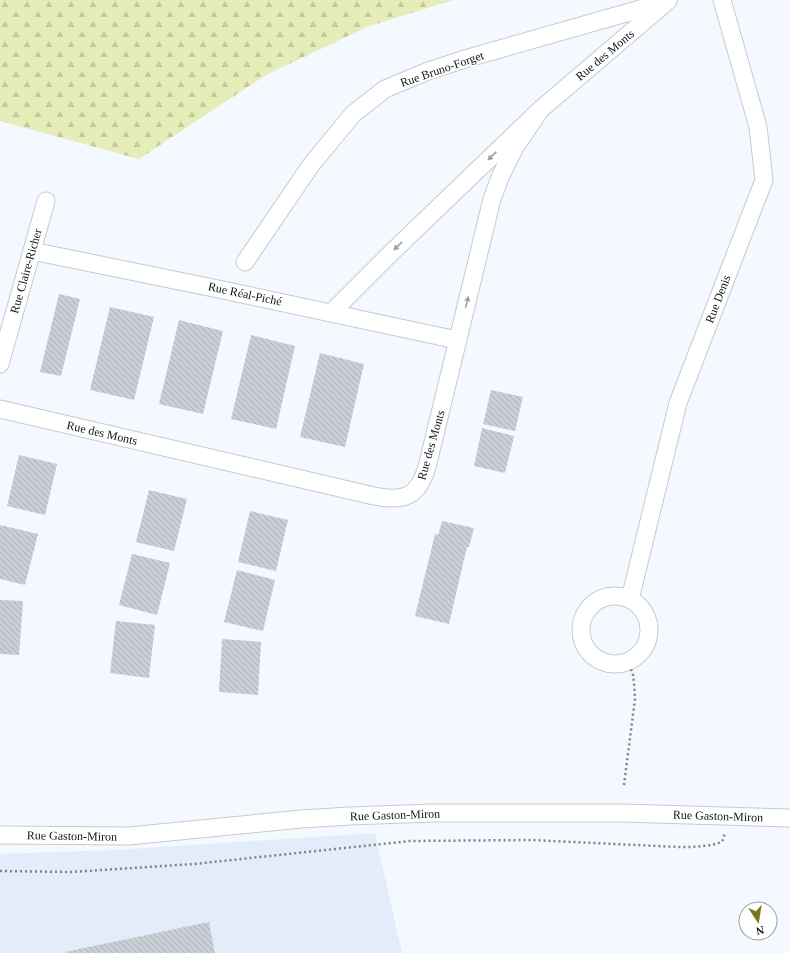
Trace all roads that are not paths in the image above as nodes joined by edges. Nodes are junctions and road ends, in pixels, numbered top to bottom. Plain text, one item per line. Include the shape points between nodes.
1 (669, 0) edge
2 (722, 0) edge
3 (541, 109) junction
4 (46, 201) dead end
5 (32, 251) junction
6 (245, 262) dead end
7 (331, 313) junction
8 (458, 340) junction
9 (0, 364) edge
10 (0, 409) edge
11 (630, 599) junction
12 (790, 818) edge
13 (0, 835) edge

1 - 3 street, Rue des Monts
1 - 6 street, Rue Bruno-Forget via 465,59 385,89 353,114 311,165
2 - 11 street, Rue Denis via 758,127 764,180 678,403
3 -> 7 street, Rue des Monts
8 -> 3 street, Rue des Monts via 492,199 515,147
4 - 5 street, Rue Claire-Richer
5 - 7 street, Rue Réal-Piché
5 - 9 street, Rue Claire-Richer
7 - 8 street, Rue Réal-Piché
8 - 10 street, Rue des Monts via 424,475 417,489 398,499 374,496
11 - 11 street via 608,596 589,608 583,618 582,640 595,658 617,664 637,656 644,647 649,625 645,614
12 - 13 street, Rue Gaston-Miron via 622,812 432,813 301,819 129,836

